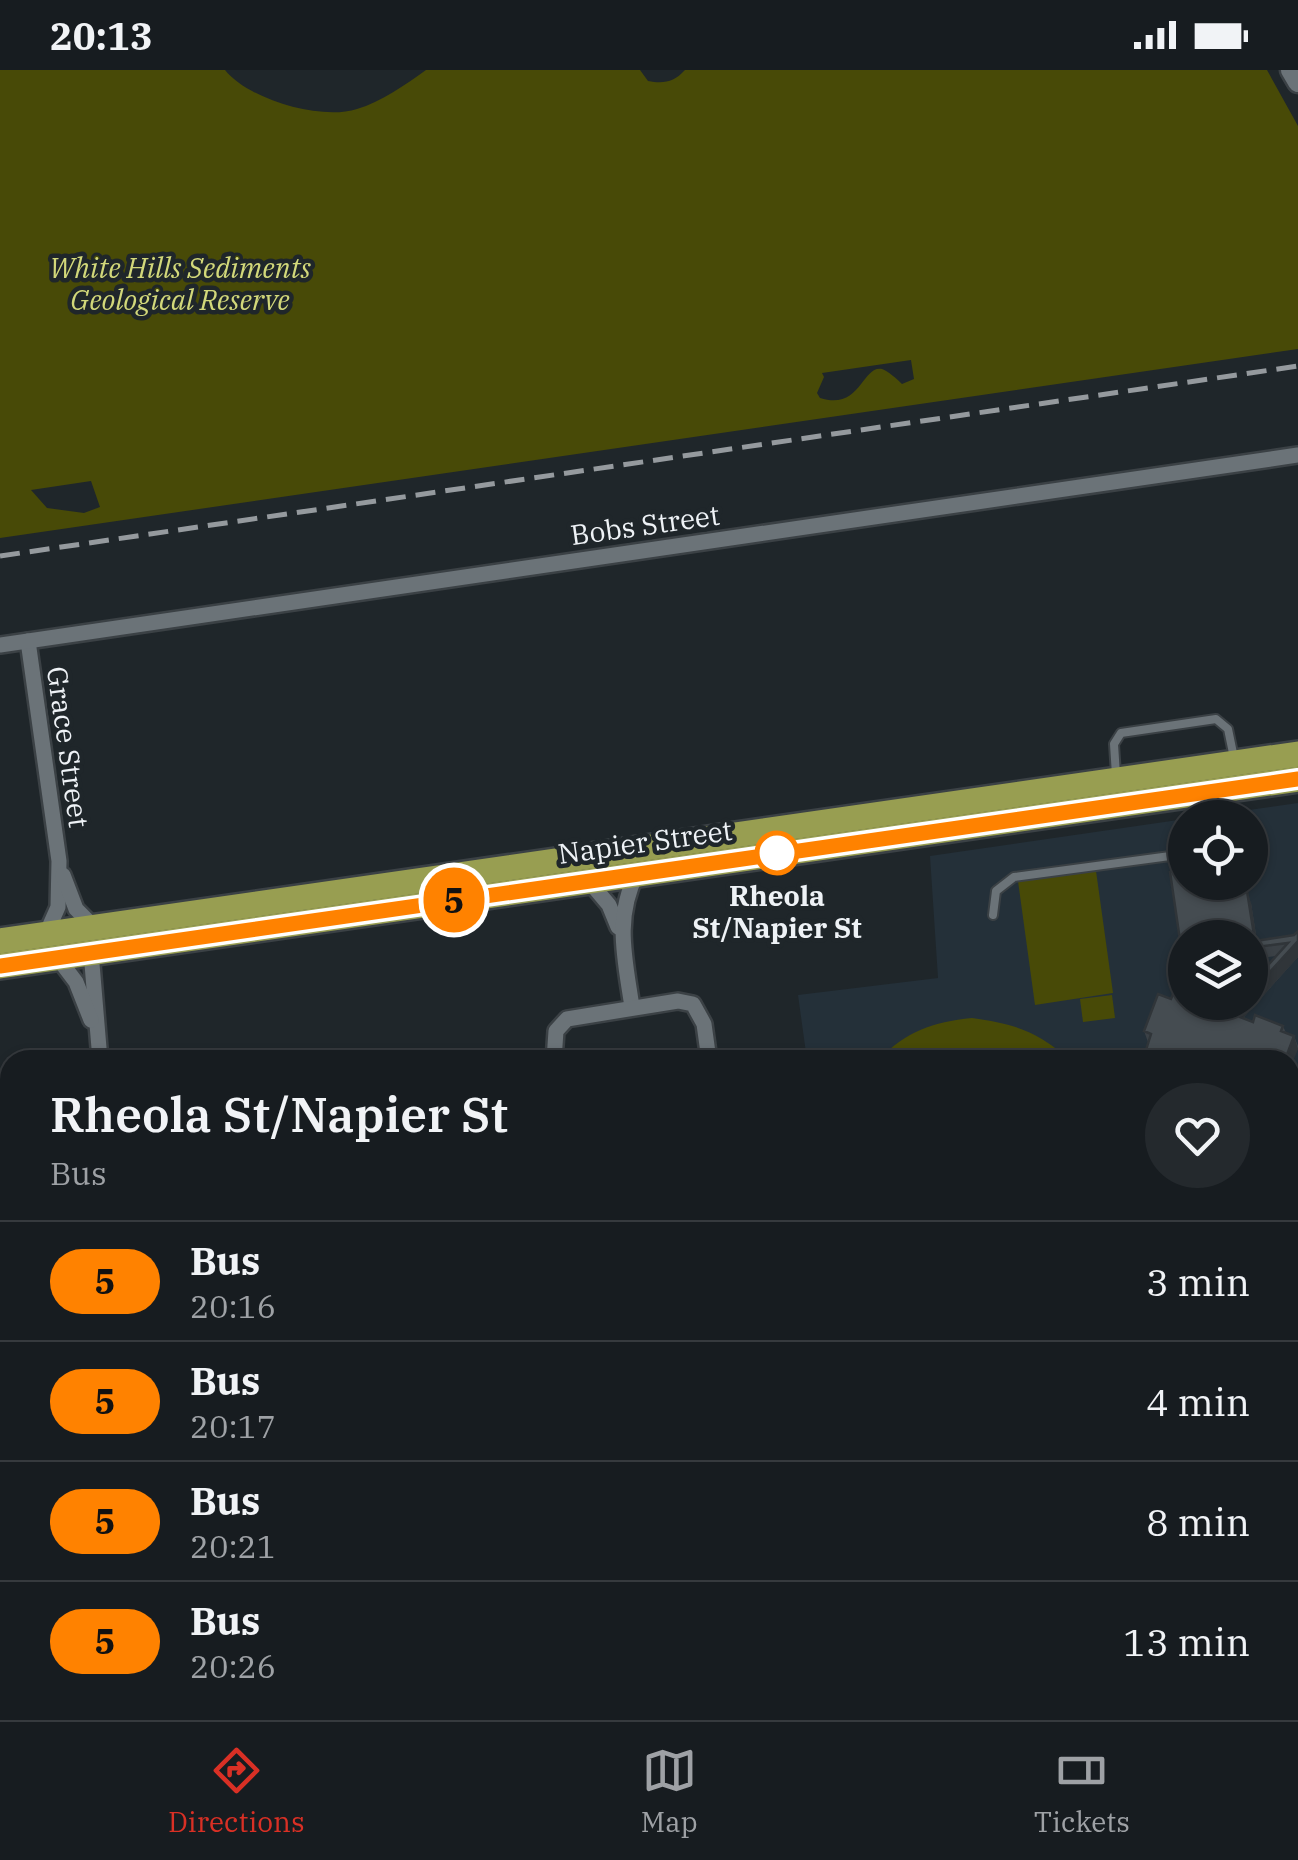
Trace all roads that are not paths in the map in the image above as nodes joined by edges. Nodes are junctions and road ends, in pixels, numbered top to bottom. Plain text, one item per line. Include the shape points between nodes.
1 (1291, 70) edge
2 (1298, 82) edge
3 (1298, 455) edge
4 (28, 640) junction
5 (0, 645) edge
6 (1298, 754) edge
7 (1235, 763) junction
8 (1298, 779) edge
9 (1116, 780) junction
10 (1078, 784) junction
11 (1199, 793) edge
12 (615, 852) junction
13 (1168, 856) edge
14 (739, 858) junction
15 (59, 861) junction
16 (637, 873) junction
17 (588, 880) junction
18 (992, 915) dead end
19 (0, 940) edge
20 (93, 940) junction
21 (622, 940) junction
22 (52, 946) junction
23 (0, 949) edge
24 (0, 966) edge
25 (632, 1007) junction
26 (96, 1034) junction
27 (98, 1050) edge
28 (555, 1050) edge
29 (707, 1050) edge

1 - 2 street
3 - 4 street, Bobs Street
4 - 5 street, Bobs Street
4 - 15 street, Grace Street
6 - 7 highway, Napier Street
7 - 9 highway, Napier Street
7 - 9 lane via 1228,729 1216,719 1120,733 1114,744
8 - 11 highway, Napier Street
9 - 10 highway, Napier Street
10 - 11 lane
10 - 12 highway, Napier Street
11 - 14 highway, Napier Street
12 - 14 highway via 624,864
12 - 20 highway, Napier Street
13 - 18 lane via 1014,877 996,891
14 - 16 highway, Napier Street
15 - 20 street, Grace Street
15 - 22 street, Grace Street
16 - 17 highway, Napier Street
16 - 21 street via 622,911
17 - 20 highway, Napier Street
17 - 21 street via 609,905
19 - 22 highway, Napier Street
20 - 22 highway, Napier Street
20 - 23 highway
20 - 26 street, Grace Street
21 - 25 street
22 - 24 highway, Napier Street
22 - 26 street, Grace Street via 76,982
25 - 28 street via 562,1022
25 - 29 street via 693,1004 702,1016
26 - 27 street, Grace Street

